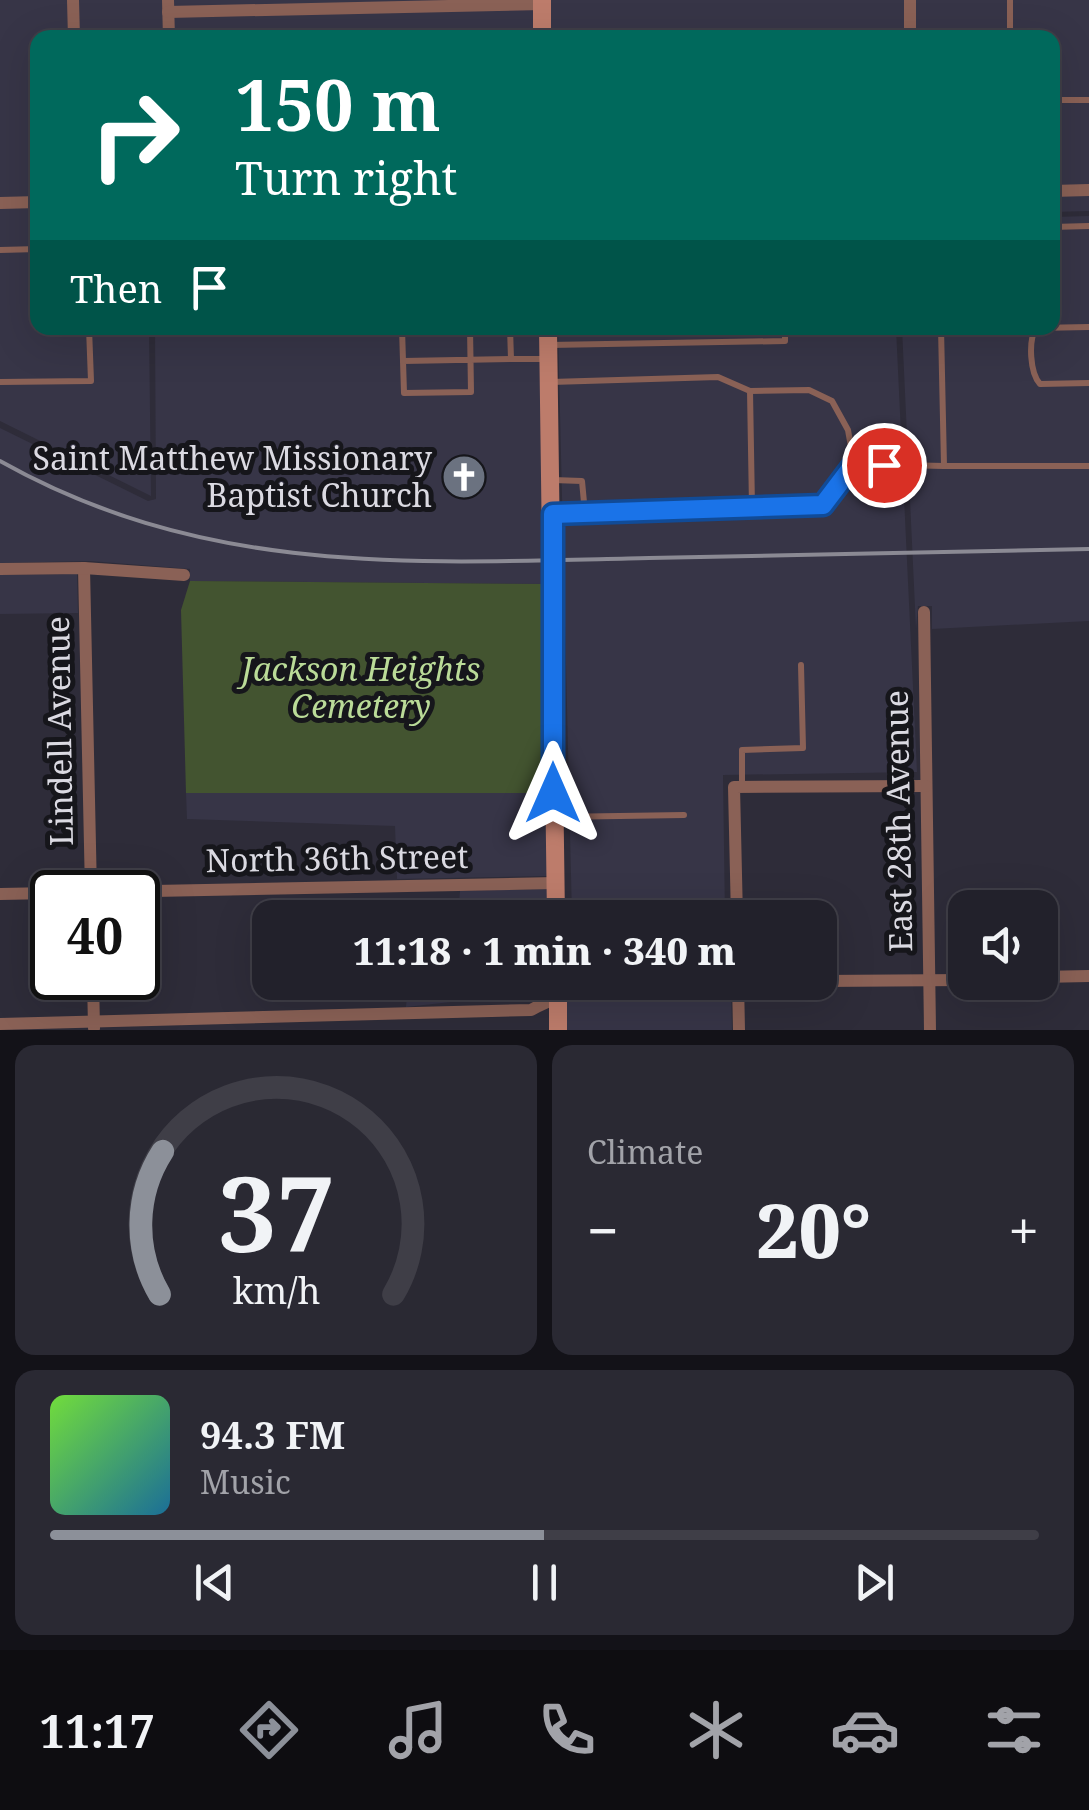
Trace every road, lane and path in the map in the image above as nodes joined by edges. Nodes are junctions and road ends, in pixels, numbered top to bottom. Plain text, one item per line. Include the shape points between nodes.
1 (73, 0) edge
2 (910, 0) edge
3 (1010, 0) edge
4 (542, 2) edge
5 (168, 6) edge
6 (74, 30) edge
7 (542, 30) edge
8 (910, 30) edge
9 (1010, 30) edge
10 (1060, 100) edge
11 (1089, 100) edge
12 (1089, 190) edge
13 (1060, 191) edge
14 (30, 202) edge
15 (0, 203) edge
16 (1060, 226) edge
17 (1089, 226) edge
18 (30, 249) edge
19 (0, 250) edge
20 (1089, 327) edge
21 (1060, 328) edge
22 (90, 335) edge
23 (402, 335) edge
24 (470, 335) edge
25 (510, 335) edge
26 (785, 335) edge
27 (942, 335) edge
28 (1032, 335) edge
29 (548, 344) edge
30 (511, 359) junction
31 (471, 360) junction
32 (403, 361) junction
33 (0, 382) edge
34 (549, 382) junction
35 (1089, 384) edge
36 (750, 391) junction
37 (854, 464) junction
38 (944, 466) junction
39 (1089, 466) edge
40 (552, 480) junction
41 (752, 506) junction
42 (585, 513) junction
43 (553, 514) junction
44 (84, 568) junction
45 (0, 569) edge
46 (184, 575) dead end
47 (924, 612) dead end
48 (801, 664) dead end
49 (926, 786) junction
50 (738, 787) junction
51 (684, 815) dead end
52 (554, 818) junction
53 (91, 870) edge
54 (555, 882) junction
55 (160, 891) edge
56 (30, 893) edge
57 (0, 894) edge
58 (556, 900) edge
59 (737, 900) edge
60 (1089, 976) edge
61 (1058, 977) edge
62 (948, 980) edge
63 (837, 981) edge
64 (928, 981) junction
65 (93, 1000) edge
66 (543, 1000) edge
67 (558, 1000) edge
68 (739, 1000) edge
69 (0, 1024) edge
70 (94, 1026) edge
71 (558, 1030) edge
72 (740, 1030) edge
73 (930, 1030) edge

1 - 6 street
2 - 8 street
3 - 9 lane
4 - 5 street
4 - 7 street
10 - 11 lane
12 - 13 street
14 - 15 street
16 - 17 lane
18 - 19 lane
20 - 21 lane
22 - 33 lane via 92,380
23 - 32 lane
24 - 31 lane
25 - 30 lane
26 - 29 lane
27 - 38 lane
28 - 35 lane via 1040,384
29 - 30 lane
29 - 34 street
30 - 31 lane
31 - 32 lane
31 - 32 lane via 471,392 404,393
34 - 36 lane via 718,377
34 - 40 street
36 - 37 lane via 809,390 832,402 848,430
36 - 41 lane
37 - 38 lane
37 - 41 lane via 823,505
38 - 39 lane
40 - 42 lane via 582,481
40 - 43 street
41 - 42 lane
42 - 43 lane
43 - 52 street
44 - 45 street
44 - 46 street
44 - 53 street, Lindell Avenue
47 - 49 street, East 28th Avenue
48 - 50 lane via 803,748 742,750
49 - 50 street
49 - 64 street, East 28th Avenue
50 - 59 street
51 - 52 lane
52 - 54 street
54 - 55 street, North 36th Street
54 - 58 street
56 - 57 street, North 36th Street
60 - 61 street
62 - 64 street
63 - 64 street
64 - 73 street, East 28th Avenue
65 - 70 street
66 - 70 street via 530,1010
67 - 71 street
68 - 72 street
69 - 70 street

